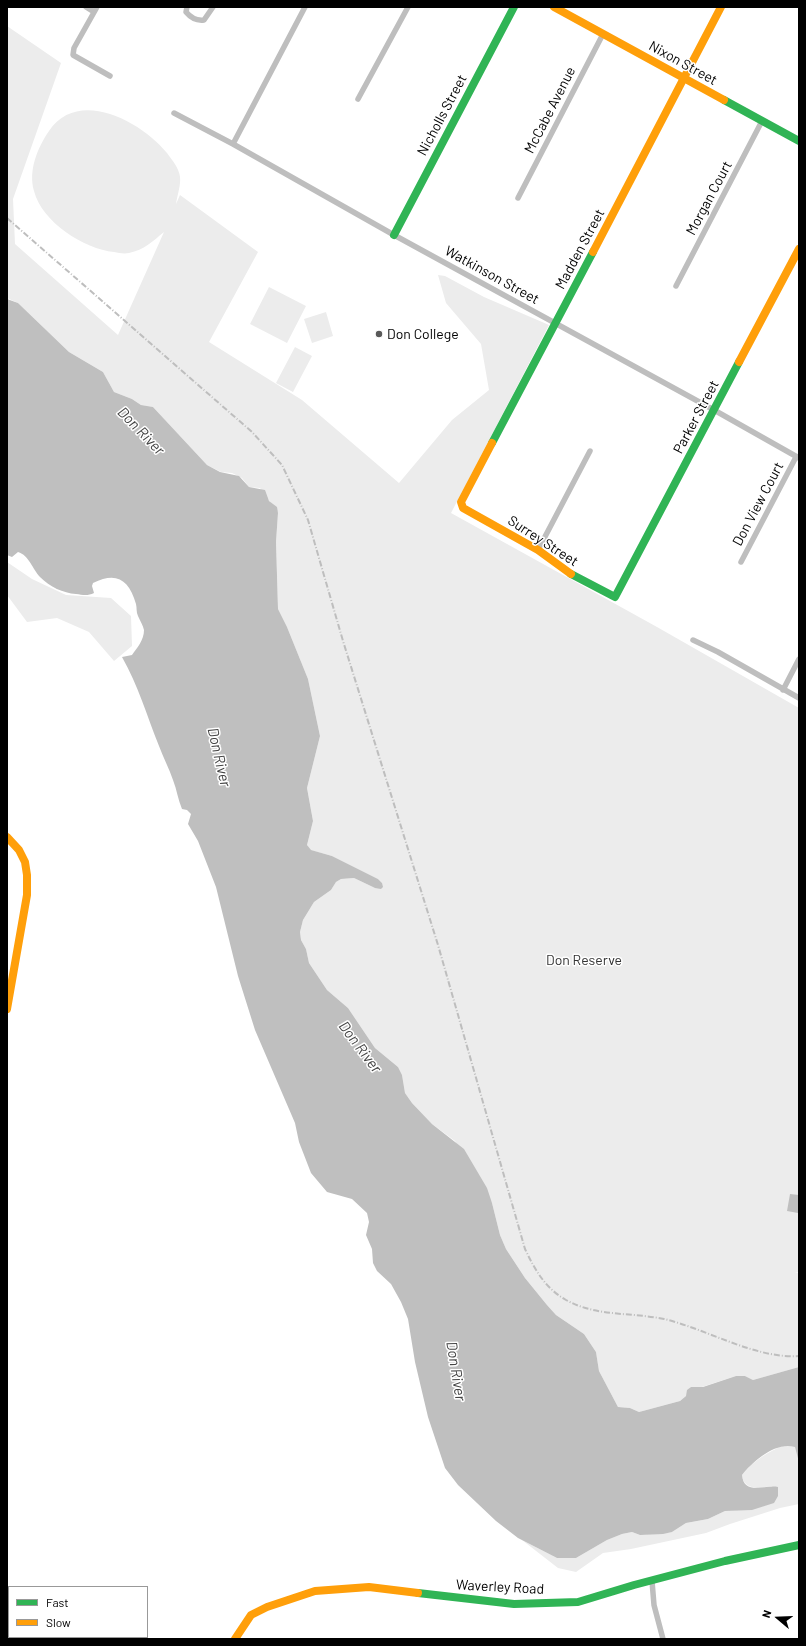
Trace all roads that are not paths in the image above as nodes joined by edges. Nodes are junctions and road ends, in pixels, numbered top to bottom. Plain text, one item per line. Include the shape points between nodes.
1 (86, 7) edge
2 (187, 7) edge
3 (213, 7) edge
4 (305, 7) edge
5 (408, 7) edge
6 (514, 7) edge
7 (554, 7) edge
8 (721, 7) edge
9 (95, 10) edge
10 (603, 34) junction
11 (110, 76) dead end
12 (684, 78) junction
13 (358, 99) dead end
14 (174, 113) dead end
15 (762, 121) junction
16 (799, 141) edge
17 (233, 144) junction
18 (518, 198) dead end
19 (394, 235) junction
20 (799, 249) edge
21 (676, 286) dead end
22 (555, 323) junction
23 (714, 410) junction
24 (590, 451) dead end
25 (798, 457) edge
26 (461, 502) joint
27 (538, 550) junction
28 (741, 562) dead end
29 (615, 597) joint
30 (693, 640) dead end
31 (799, 658) edge
32 (783, 690) junction
33 (799, 698) edge
34 (7, 837) edge
35 (7, 1009) edge
36 (799, 1545) edge
37 (652, 1581) junction
38 (235, 1639) edge
39 (663, 1639) edge

1 - 9 street
2 - 3 street via 186,12 191,17 204,20
4 - 17 street
5 - 13 street
6 - 19 street, Nicholls Street
7 - 10 street, Nixon Street
8 - 12 street, Madden Street
9 - 11 street via 72,55
10 - 12 street, Nixon Street
10 - 18 street, McCabe Avenue
12 - 15 street, Nixon Street
12 - 22 street, Madden Street
14 - 17 street, Watkinson Street
15 - 16 street, Nixon Street
15 - 21 street, Morgan Court
17 - 19 street, Watkinson Street
19 - 22 street, Watkinson Street
20 - 23 street, Parker Street
22 - 23 street, Watkinson Street
22 - 26 street, Madden Street
23 - 25 street, Watkinson Street
23 - 29 street, Parker Street
24 - 27 street
25 - 28 street, Don View Court
26 - 27 street, Surrey Street via 463,508
27 - 29 street, Surrey Street via 574,576
30 - 32 street
31 - 32 street
32 - 33 street
34 - 35 street via 19,850 28,875
36 - 37 street, Waverley Road via 725,1561
37 - 38 street, Waverley Road via 578,1602 557,1603 514,1604 369,1587 315,1590 251,1614
37 - 39 street via 654,1605

